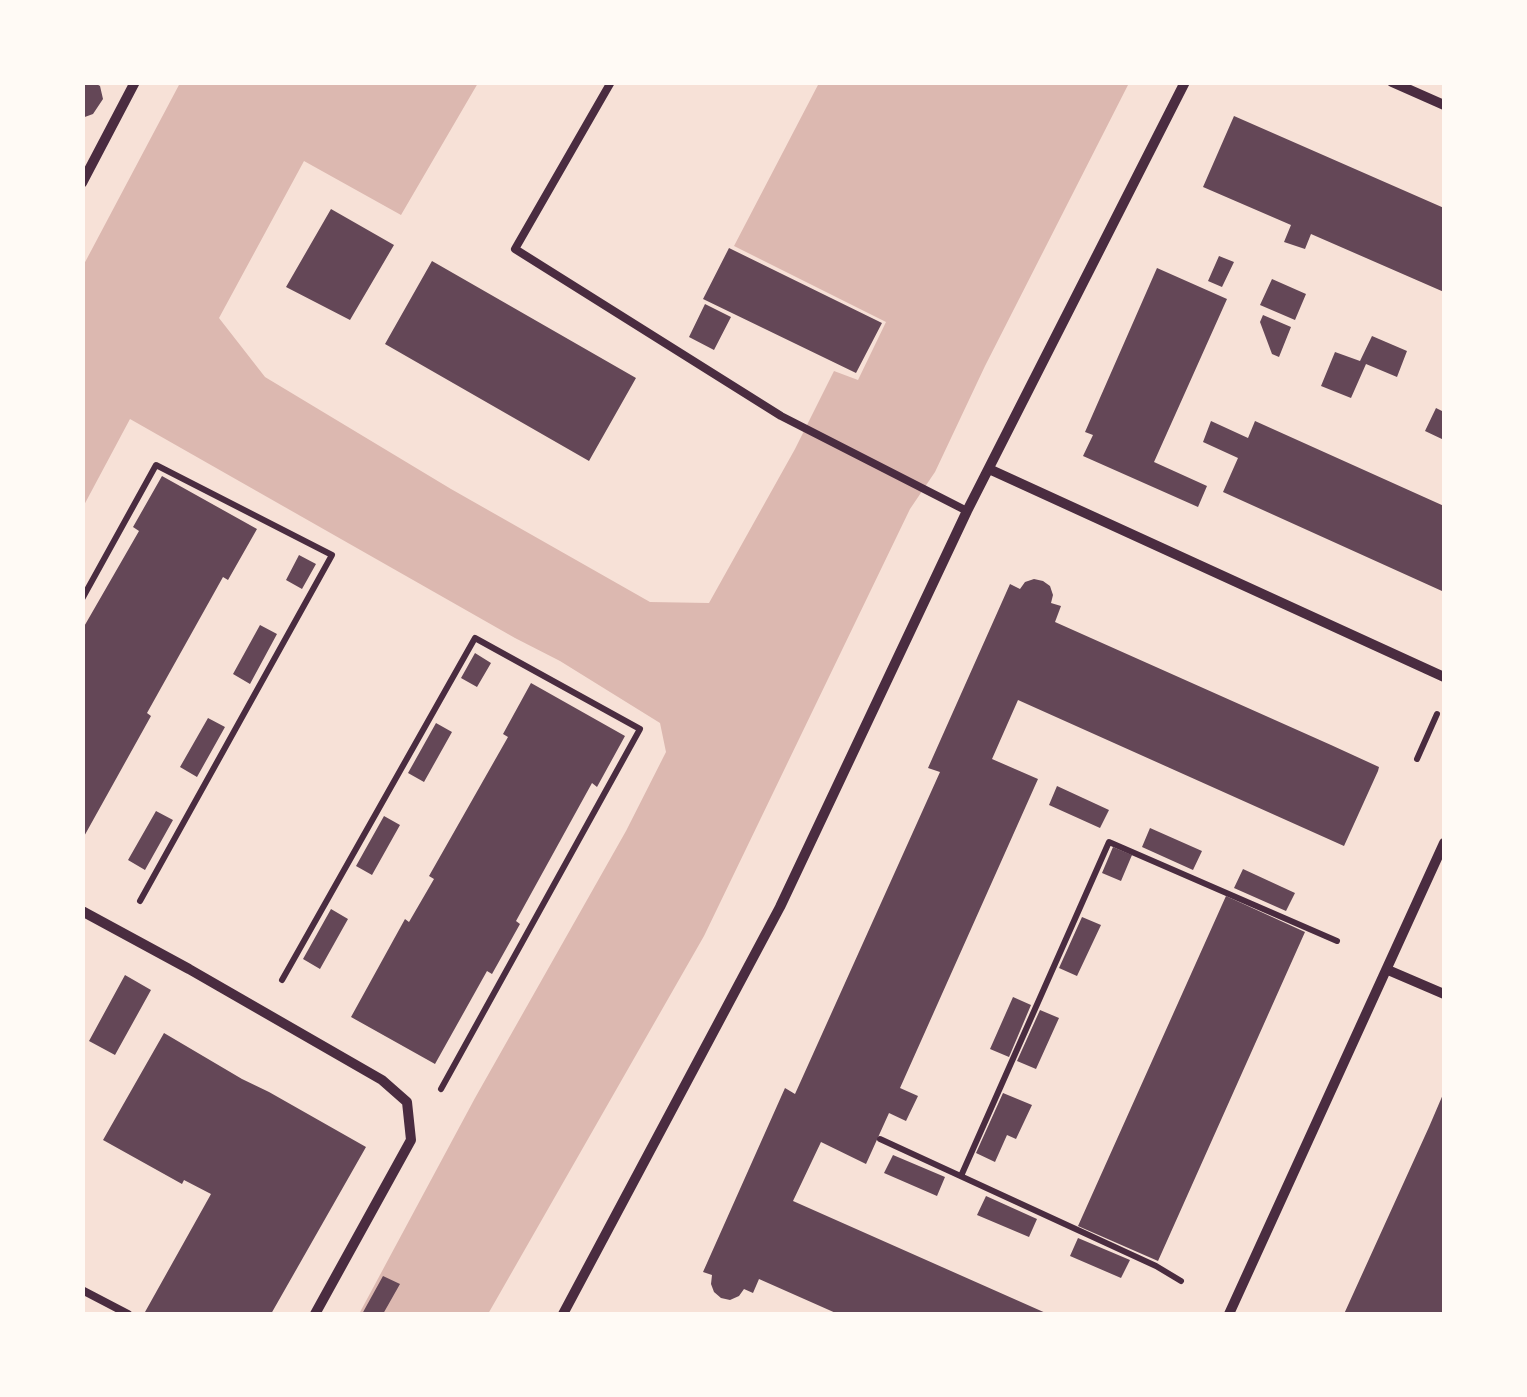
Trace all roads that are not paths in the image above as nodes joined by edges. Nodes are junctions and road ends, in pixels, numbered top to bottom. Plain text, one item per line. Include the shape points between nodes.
1 (135, 82) edge
2 (611, 82) edge
3 (1185, 82) edge
4 (1392, 82) edge
5 (1444, 106) edge
6 (82, 182) edge
7 (989, 468) junction
8 (967, 511) junction
9 (1444, 677) edge
10 (1444, 843) edge
11 (82, 911) edge
12 (1388, 970) junction
13 (1444, 994) edge
14 (82, 1290) edge
15 (128, 1314) edge
16 (315, 1314) edge
17 (565, 1314) edge
18 (1229, 1314) edge

1 - 6 street
2 - 8 lane via 515,250 780,416
3 - 7 street
4 - 5 street
7 - 8 street
7 - 9 street
8 - 17 street via 780,907
10 - 12 street
11 - 16 street via 382,1080 406,1102 411,1140
12 - 13 street
12 - 18 street
14 - 15 lane

